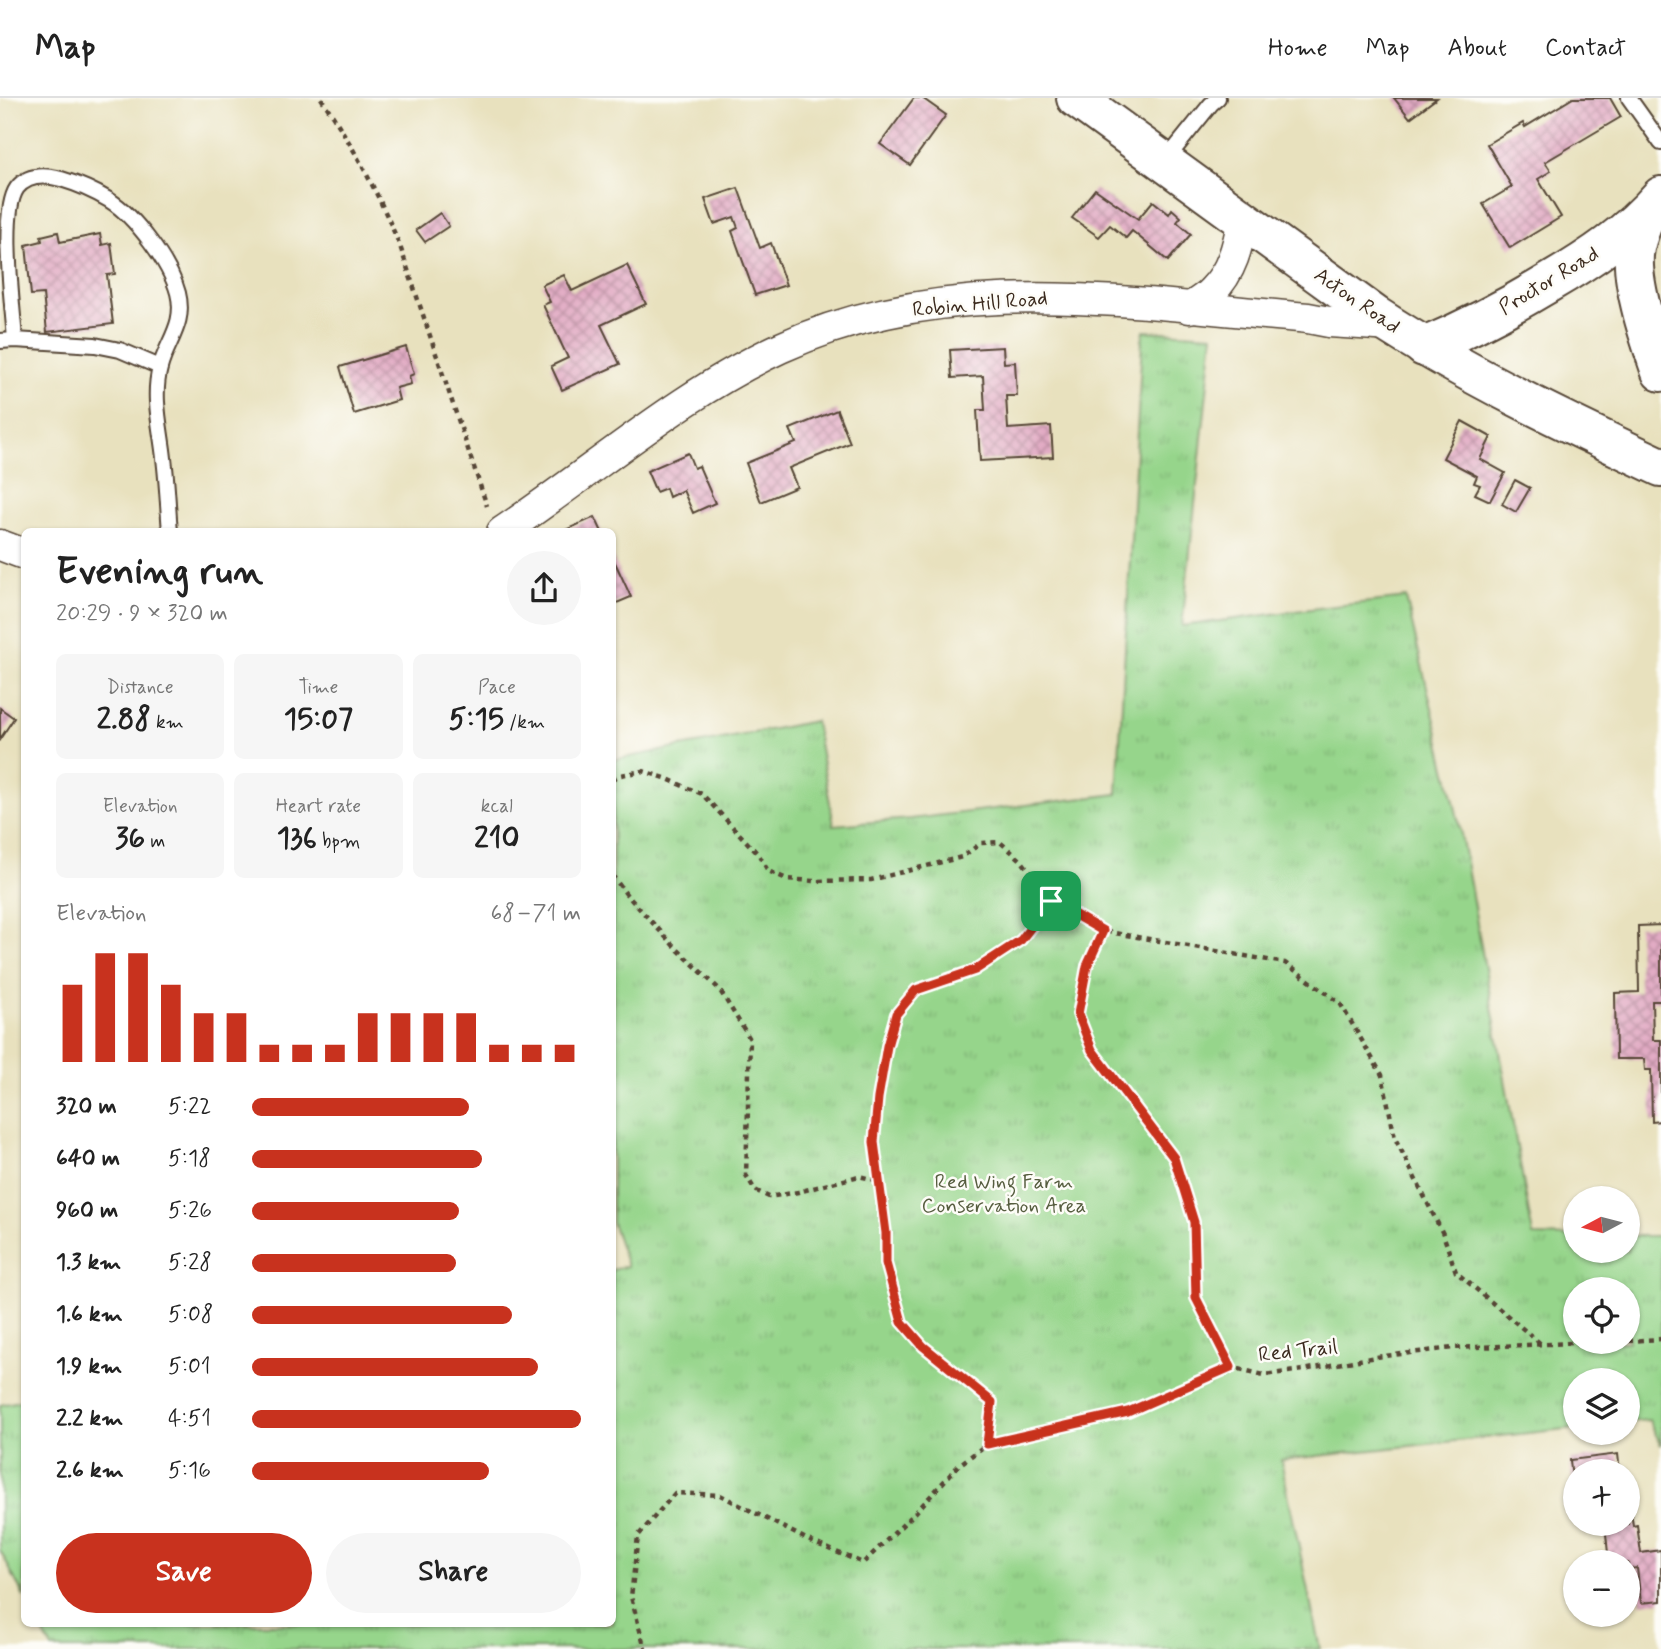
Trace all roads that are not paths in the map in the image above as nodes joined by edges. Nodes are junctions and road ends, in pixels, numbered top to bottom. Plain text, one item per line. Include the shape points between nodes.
1 (1076, 98) edge
2 (1218, 98) edge
3 (1629, 98) edge
4 (1661, 144) edge
5 (1165, 162) junction
6 (1654, 204) edge
7 (1244, 219) junction
8 (4, 235) edge
9 (1189, 308) junction
10 (1392, 326) junction
11 (15, 340) junction
12 (0, 341) edge
13 (1424, 347) junction
14 (160, 367) junction
15 (1661, 372) edge
16 (1661, 467) edge
17 (495, 521) edge
18 (170, 528) edge
19 (0, 545) edge
20 (21, 553) edge

1 - 5 main road, Acton Road
2 - 5 lane
3 - 4 lane
5 - 7 main road, Acton Road
6 - 13 main road, Proctor Road via 1594,256 1487,319
6 - 15 main road via 1634,253 1635,276
7 - 9 street via 1227,273 1212,292
7 - 10 main road, Acton Road
8 - 11 lane
8 - 14 lane via 17,188 29,179 44,175 61,179 112,201 154,247 178,294 176,333
9 - 10 street, Robin Hill Road
9 - 17 street, Robin Hill Road via 1110,299 975,300 914,307 825,329 697,394 537,509
10 - 13 main road, Acton Road
11 - 12 lane
11 - 14 lane via 120,349
13 - 16 main road, Acton Road
14 - 18 lane via 157,402
19 - 20 street

